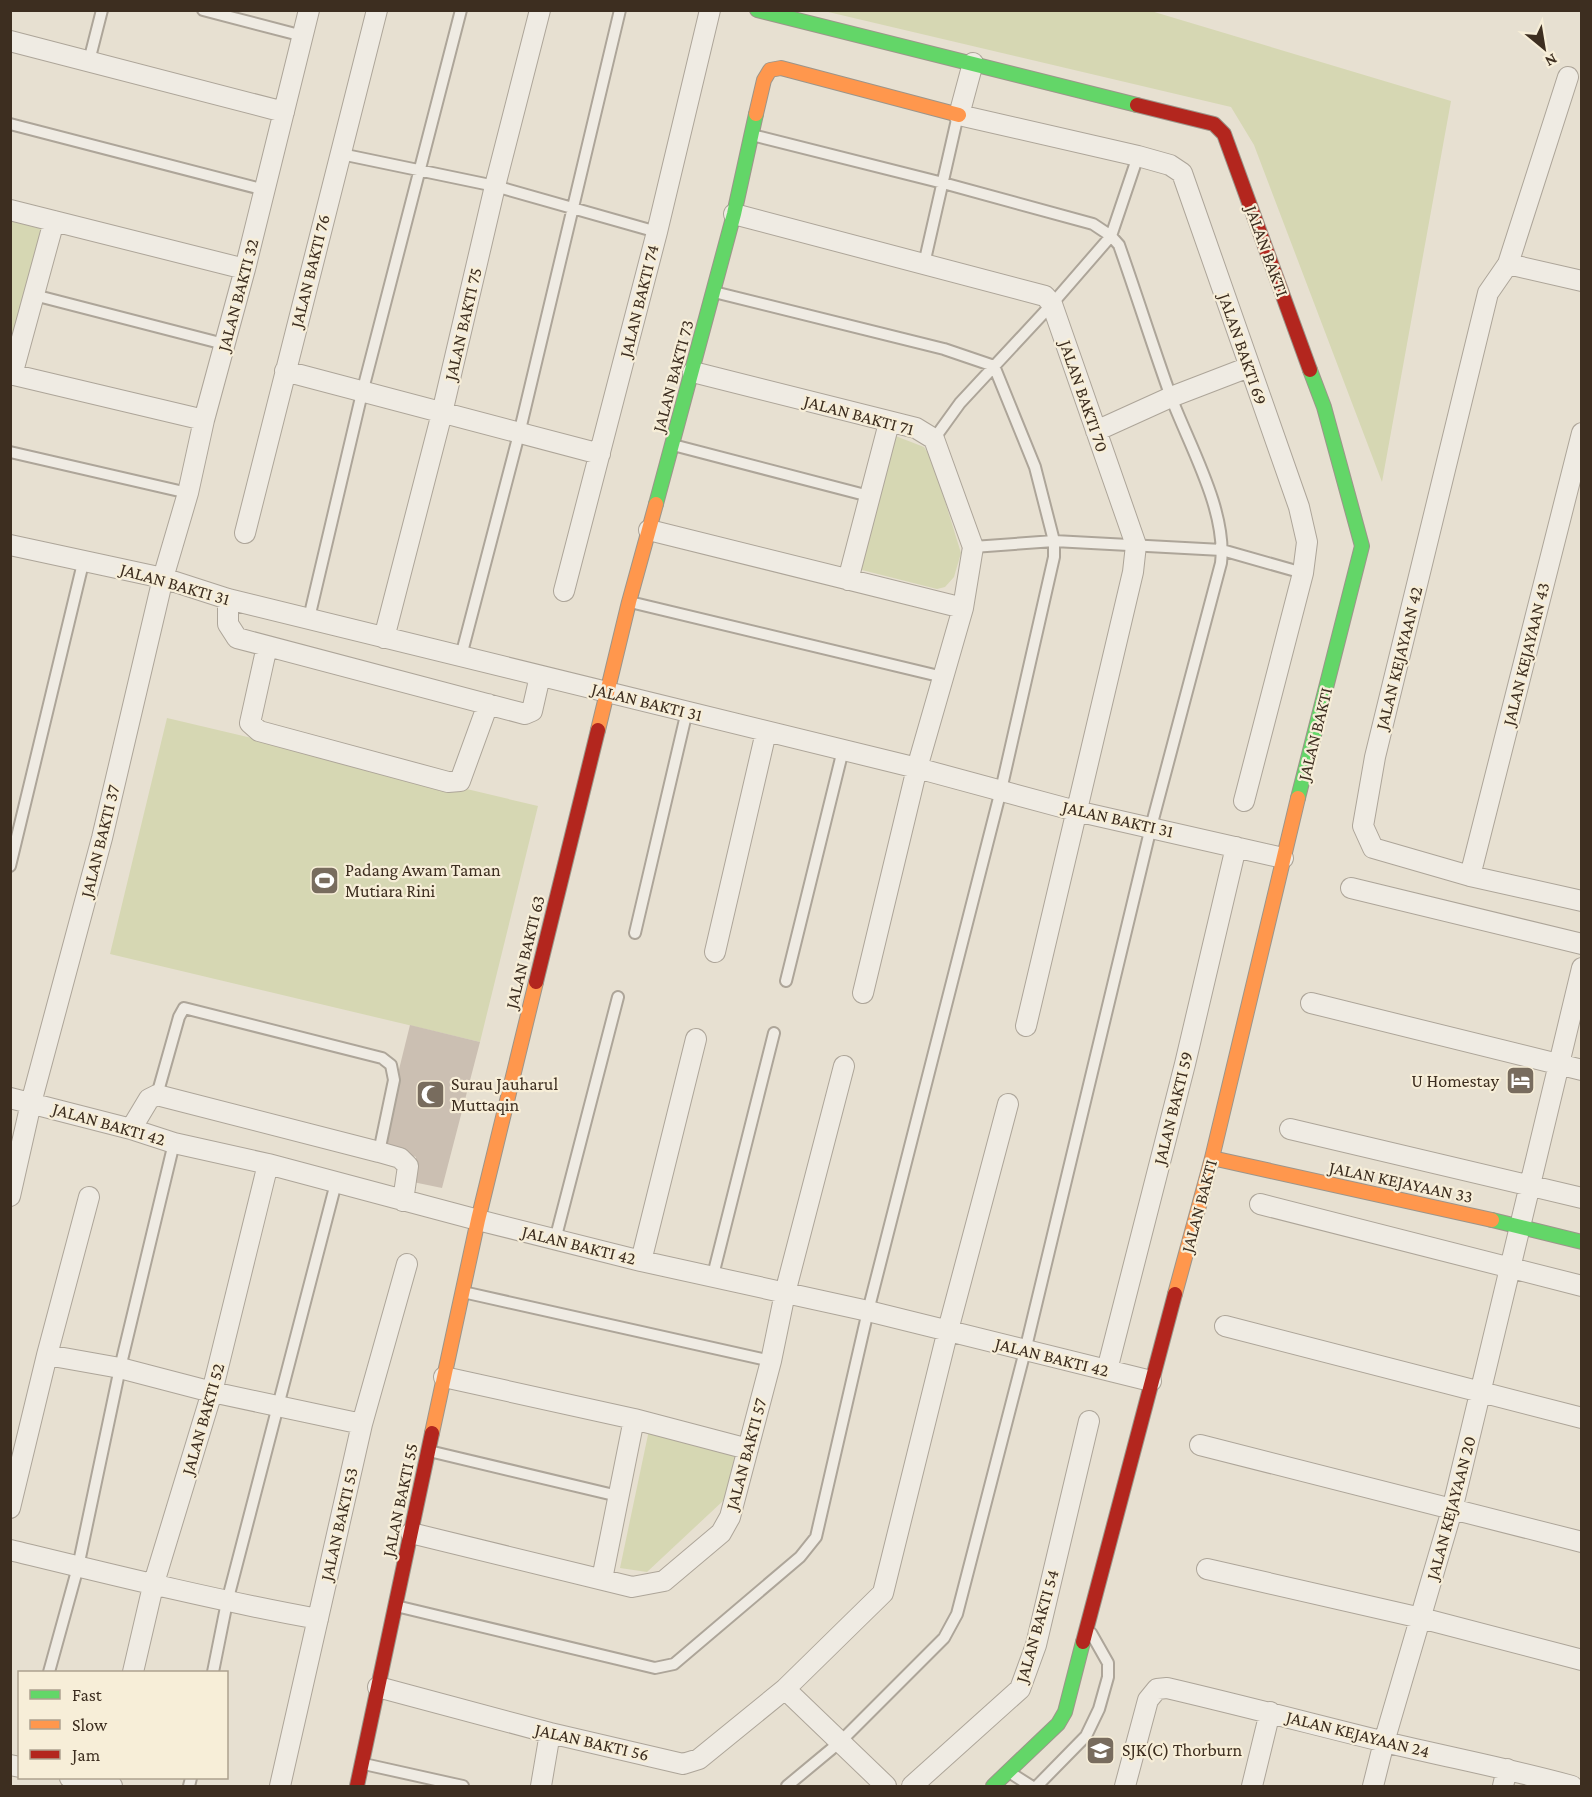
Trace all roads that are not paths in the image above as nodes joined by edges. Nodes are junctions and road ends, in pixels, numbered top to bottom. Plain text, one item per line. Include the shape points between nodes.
1 (102, 10) edge
2 (203, 10) edge
3 (309, 10) edge
4 (377, 10) edge
5 (461, 10) edge
6 (540, 10) edge
7 (620, 10) edge
8 (710, 10) edge
9 (757, 10) edge
10 (303, 36) junction
11 (10, 41) edge
12 (89, 61) junction
13 (973, 63) junction
14 (1568, 77) dead end
15 (284, 112) junction
16 (959, 115) junction
17 (10, 124) edge
18 (751, 135) junction
19 (341, 154) junction
20 (1138, 156) junction
21 (419, 171) junction
22 (943, 183) junction
23 (495, 186) junction
24 (265, 190) junction
25 (573, 209) junction
26 (10, 210) edge
27 (734, 214) junction
28 (54, 221) junction
29 (657, 232) junction
30 (1111, 236) junction
31 (924, 264) junction
32 (1508, 264) junction
33 (245, 269) junction
34 (1581, 281) edge
35 (713, 292) junction
36 (34, 295) junction
37 (1053, 304) junction
38 (225, 344) junction
39 (994, 366) junction
40 (1249, 367) junction
41 (285, 371) junction
42 (693, 372) junction
43 (11, 374) edge
44 (362, 393) junction
45 (1172, 397) junction
46 (442, 413) junction
47 (204, 420) junction
48 (890, 423) junction
49 (1096, 431) junction
50 (1581, 433) edge
51 (519, 434) junction
52 (934, 439) junction
53 (673, 444) junction
54 (10, 452) edge
55 (600, 454) junction
56 (188, 493) junction
57 (869, 496) junction
58 (649, 530) junction
59 (245, 533) dead end
60 (1054, 541) junction
61 (1136, 545) junction
62 (11, 546) edge
63 (973, 547) junction
64 (1222, 550) junction
65 (84, 560) junction
66 (1303, 573) junction
67 (163, 578) junction
68 (848, 580) junction
69 (564, 591) dead end
70 (228, 599) junction
71 (629, 602) junction
72 (963, 608) junction
73 (309, 618) junction
74 (384, 638) junction
75 (267, 646) junction
76 (461, 656) junction
77 (540, 676) junction
78 (943, 677) junction
79 (608, 692) junction
80 (488, 704) junction
81 (687, 711) junction
82 (766, 732) junction
83 (843, 750) junction
84 (917, 768) junction
85 (1001, 790) junction
86 (1244, 801) dead end
87 (1076, 811) junction
88 (1151, 827) junction
89 (1236, 846) junction
90 (1283, 858) junction
91 (10, 866) edge
92 (1470, 876) junction
93 (1351, 888) dead end
94 (1581, 901) edge
95 (635, 933) dead end
96 (1581, 944) edge
97 (715, 952) dead end
98 (1581, 968) edge
99 (786, 981) dead end
100 (863, 993) dead end
101 (618, 997) dead end
102 (1311, 1003) dead end
103 (1026, 1026) dead end
104 (774, 1033) dead end
105 (696, 1039) dead end
106 (1559, 1065) junction
107 (844, 1066) dead end
108 (1581, 1070) edge
109 (157, 1095) junction
110 (10, 1098) edge
111 (31, 1103) junction
112 (1008, 1104) dead end
113 (131, 1129) junction
114 (1290, 1129) dead end
115 (174, 1143) junction
116 (379, 1152) junction
117 (1212, 1158) junction
118 (268, 1164) junction
119 (336, 1183) junction
120 (12, 1186) edge
121 (1531, 1186) junction
122 (89, 1197) dead end
123 (1581, 1198) edge
124 (403, 1201) junction
125 (1260, 1204) dead end
126 (478, 1220) junction
127 (1521, 1226) junction
128 (555, 1240) junction
129 (1581, 1242) edge
130 (641, 1261) junction
131 (407, 1264) dead end
132 (1510, 1268) junction
133 (713, 1275) junction
134 (1581, 1286) edge
135 (463, 1292) junction
136 (785, 1293) junction
137 (868, 1311) junction
138 (1226, 1326) dead end
139 (948, 1330) junction
140 (1025, 1351) junction
141 (47, 1355) junction
142 (771, 1361) junction
143 (120, 1368) junction
144 (1107, 1370) junction
145 (444, 1377) junction
146 (1151, 1381) junction
147 (212, 1392) junction
148 (1480, 1393) junction
149 (279, 1406) junction
150 (1581, 1418) edge
151 (633, 1419) junction
152 (1089, 1421) dead end
153 (362, 1425) junction
154 (1200, 1444) dead end
155 (748, 1449) junction
156 (428, 1451) junction
157 (618, 1496) junction
158 (10, 1508) edge
159 (1452, 1510) junction
160 (411, 1533) junction
161 (1581, 1542) edge
162 (10, 1550) edge
163 (78, 1567) junction
164 (1207, 1569) dead end
165 (602, 1579) junction
166 (153, 1586) junction
167 (227, 1602) junction
168 (395, 1606) junction
169 (1421, 1618) junction
170 (318, 1619) junction
171 (1087, 1627) junction
172 (1581, 1660) edge
173 (49, 1671) edge
174 (133, 1671) edge
175 (213, 1671) edge
176 (378, 1687) junction
177 (785, 1689) junction
178 (1270, 1712) junction
179 (550, 1733) junction
180 (840, 1742) junction
181 (1384, 1742) junction
182 (362, 1763) junction
183 (1009, 1772) junction
184 (1505, 1778) edge
185 (78, 1779) edge
186 (109, 1783) edge
187 (280, 1786) edge
188 (357, 1786) edge
189 (463, 1786) edge
190 (541, 1786) edge
191 (787, 1786) edge
192 (886, 1786) edge
193 (912, 1786) edge
194 (993, 1786) edge
195 (1031, 1786) edge
196 (1037, 1786) edge
197 (1125, 1786) edge
198 (1252, 1786) edge
199 (1373, 1786) edge
200 (1572, 1786) edge

1 - 12 lane
2 - 10 lane
3 - 10 street, JALAN BAKTI 32
4 - 19 street, JALAN BAKTI 76
5 - 21 lane
6 - 23 street, JALAN BAKTI 75
7 - 25 lane
8 - 29 street, JALAN BAKTI 74
9 - 13 street, JALAN BAKTI
10 - 15 street, JALAN BAKTI 32
11 - 12 street
12 - 15 street
13 - 16 street
13 - 90 street, JALAN BAKTI via 1214,124 1230,148 1324,407 1362,546
14 - 32 street, JALAN KEJAYAAN 42
15 - 24 street, JALAN BAKTI 32
16 - 18 street, JALAN BAKTI 73 via 781,68 770,70 764,80
16 - 20 street, JALAN BAKTI 69
16 - 22 lane
17 - 24 lane
18 - 22 lane
18 - 27 street, JALAN BAKTI 73
19 - 21 lane
19 - 41 street, JALAN BAKTI 76
20 - 30 lane
20 - 40 street, JALAN BAKTI 69 via 1170,165 1182,173
21 - 23 lane
21 - 44 lane
22 - 30 lane via 1093,224
22 - 31 lane
23 - 25 lane
23 - 46 street, JALAN BAKTI 75
24 - 33 street, JALAN BAKTI 32
25 - 29 lane
25 - 51 lane
26 - 28 street
27 - 31 street
27 - 35 street, JALAN BAKTI 73
28 - 33 street
28 - 36 street
29 - 55 street, JALAN BAKTI 74
30 - 37 lane
30 - 45 lane via 1119,245
31 - 37 street via 1045,296
32 - 34 street
32 - 92 street, JALAN KEJAYAAN 42 via 1488,293 1387,700 1363,826 1373,848
33 - 38 street, JALAN BAKTI 32
35 - 39 lane via 944,349
35 - 42 street, JALAN BAKTI 73
36 - 38 lane
36 - 43 street
37 - 39 lane
37 - 49 street, JALAN BAKTI 70
38 - 47 street, JALAN BAKTI 32
39 - 52 lane
39 - 60 lane via 1035,467
40 - 45 street
40 - 66 street, JALAN BAKTI 69 via 1299,507 1307,542
41 - 44 street
41 - 59 street, JALAN BAKTI 76
42 - 48 street, JALAN BAKTI 71
42 - 53 street, JALAN BAKTI 73
43 - 47 street
44 - 46 street
44 - 73 lane
45 - 49 street
45 - 64 lane via 1216,510
46 - 51 street
46 - 74 street, JALAN BAKTI 75
47 - 56 street, JALAN BAKTI 32
48 - 52 street, JALAN BAKTI 71 via 916,428
48 - 57 street
49 - 61 street, JALAN BAKTI 70
50 - 92 street, JALAN KEJAYAAN 43
51 - 55 street
51 - 76 lane
52 - 63 street, JALAN BAKTI 71
53 - 57 lane
53 - 58 street, JALAN BAKTI 73
54 - 56 lane
55 - 69 street, JALAN BAKTI 74
56 - 67 street, JALAN BAKTI 32
57 - 68 street
58 - 68 street
58 - 71 street, JALAN BAKTI 73
60 - 61 lane
60 - 63 lane
60 - 85 lane via 1054,557
61 - 64 lane
61 - 87 street, JALAN BAKTI 70 via 1133,572
62 - 65 street, JALAN BAKTI 31
63 - 72 street, JALAN BAKTI 71
64 - 66 lane
64 - 88 lane
65 - 67 street, JALAN BAKTI 31
65 - 91 lane
66 - 86 street, JALAN BAKTI 69
67 - 70 street, JALAN BAKTI 31
67 - 111 street, JALAN BAKTI 37 via 102,838
68 - 72 street
70 - 73 street, JALAN BAKTI 31
70 - 75 street via 228,624 237,638
71 - 78 lane
71 - 79 street, JALAN BAKTI 73
72 - 78 street, JALAN BAKTI 71
73 - 74 street, JALAN BAKTI 31
74 - 76 street, JALAN BAKTI 31
75 - 80 street
75 - 80 street via 250,723 259,731 448,782 460,781
76 - 77 street, JALAN BAKTI 31
77 - 79 street, JALAN BAKTI 31
77 - 80 street via 532,711 525,714
78 - 84 street, JALAN BAKTI 71
79 - 81 street, JALAN BAKTI 31
79 - 126 street, JALAN BAKTI 63
81 - 82 street, JALAN BAKTI 31
81 - 95 lane
82 - 83 street, JALAN BAKTI 31
82 - 97 street
83 - 84 street, JALAN BAKTI 31
83 - 99 lane
84 - 85 street, JALAN BAKTI 31
84 - 100 street, JALAN BAKTI 71
85 - 87 street, JALAN BAKTI 31
85 - 137 lane
87 - 88 street, JALAN BAKTI 31
87 - 103 street, JALAN BAKTI 70
88 - 89 street, JALAN BAKTI 31
88 - 140 lane
89 - 90 street, JALAN BAKTI 31
89 - 144 street, JALAN BAKTI 59
90 - 117 street, JALAN BAKTI
92 - 94 street, JALAN KEJAYAAN 42
93 - 96 street
98 - 106 street, JALAN KEJAYAAN 20
101 - 128 lane
102 - 106 street
104 - 133 lane
105 - 130 street
106 - 108 street
106 - 121 street, JALAN KEJAYAAN 20
107 - 136 street, JALAN BAKTI 57
109 - 113 street via 149,1099
109 - 116 street
109 - 116 lane via 184,1008 381,1058 391,1065 394,1080
110 - 111 street, JALAN BAKTI 42
111 - 113 street, JALAN BAKTI 42
111 - 120 street, JALAN BAKTI 37
112 - 139 street, JALAN BAKTI 56
113 - 115 street, JALAN BAKTI 42
114 - 121 street
115 - 118 street, JALAN BAKTI 42
115 - 143 lane
116 - 124 street via 400,1158 408,1166
117 - 127 street, JALAN KEJAYAAN 33
117 - 146 street, JALAN BAKTI
118 - 119 street, JALAN BAKTI 42
118 - 147 street, JALAN BAKTI 52
119 - 124 street, JALAN BAKTI 42
119 - 149 lane
121 - 123 street
121 - 127 street, JALAN KEJAYAAN 20
122 - 141 street
124 - 126 street, JALAN BAKTI 42
125 - 132 street
126 - 128 street, JALAN BAKTI 42
126 - 135 street, JALAN BAKTI 55
127 - 129 street, JALAN KEJAYAAN 33
127 - 132 street, JALAN KEJAYAAN 20
128 - 130 street, JALAN BAKTI 42
130 - 133 street, JALAN BAKTI 42
131 - 153 street, JALAN BAKTI 53
132 - 134 street
132 - 148 street, JALAN KEJAYAAN 20
133 - 136 street, JALAN BAKTI 42
135 - 142 lane
135 - 145 street, JALAN BAKTI 55
136 - 137 street, JALAN BAKTI 42
136 - 142 street, JALAN BAKTI 57
137 - 139 street, JALAN BAKTI 42
137 - 168 lane via 816,1537 800,1557 674,1664 655,1668
138 - 148 street
139 - 140 street, JALAN BAKTI 42
139 - 177 street, JALAN BAKTI 56 via 883,1593
140 - 144 street, JALAN BAKTI 42
140 - 180 lane via 957,1614 944,1638
141 - 143 street
141 - 158 street
142 - 155 street, JALAN BAKTI 57
143 - 147 street
143 - 163 lane
144 - 146 street, JALAN BAKTI 42
145 - 151 street
145 - 156 street, JALAN BAKTI 55
146 - 171 street, JALAN BAKTI
147 - 149 street
147 - 166 street, JALAN BAKTI 52
148 - 150 street
148 - 159 street, JALAN KEJAYAAN 20
149 - 153 street
149 - 167 lane
151 - 155 street
151 - 157 street
152 - 193 street, JALAN BAKTI 54 via 1036,1645 1020,1689
153 - 170 street, JALAN BAKTI 53
154 - 159 street
155 - 165 street, JALAN BAKTI 57 via 730,1517 721,1533 664,1581 632,1587
156 - 157 lane
156 - 160 street, JALAN BAKTI 55
157 - 165 street
159 - 161 street
159 - 169 street, JALAN KEJAYAAN 20
160 - 165 street, JALAN BAKTI 57
160 - 168 street, JALAN BAKTI 55
162 - 163 street
163 - 166 street
163 - 173 lane
164 - 169 street
166 - 167 street
166 - 174 street, JALAN BAKTI 52
167 - 170 street
167 - 175 lane
168 - 176 street, JALAN BAKTI 55
169 - 172 street
169 - 181 street, JALAN KEJAYAAN 20
170 - 187 street, JALAN BAKTI 53
171 - 183 street, JALAN BAKTI via 1065,1712 1058,1724
171 - 196 lane via 1108,1663 1099,1709 1086,1736
176 - 179 street, JALAN BAKTI 56
176 - 182 street, JALAN BAKTI 55
177 - 179 street, JALAN BAKTI 56 via 699,1759 683,1764
177 - 180 street
178 - 181 street, JALAN KEJAYAAN 24
178 - 197 street, JALAN KEJAYAAN 24 via 1157,1689 1148,1700
178 - 198 street
179 - 190 street
180 - 191 lane
180 - 192 street
181 - 184 street, JALAN KEJAYAAN 24
181 - 199 street, JALAN KEJAYAAN 20
182 - 188 street, JALAN BAKTI 55
182 - 189 lane
183 - 194 street, JALAN BAKTI
183 - 195 lane
184 - 200 street, JALAN KEJAYAAN 24
185 - 186 street

